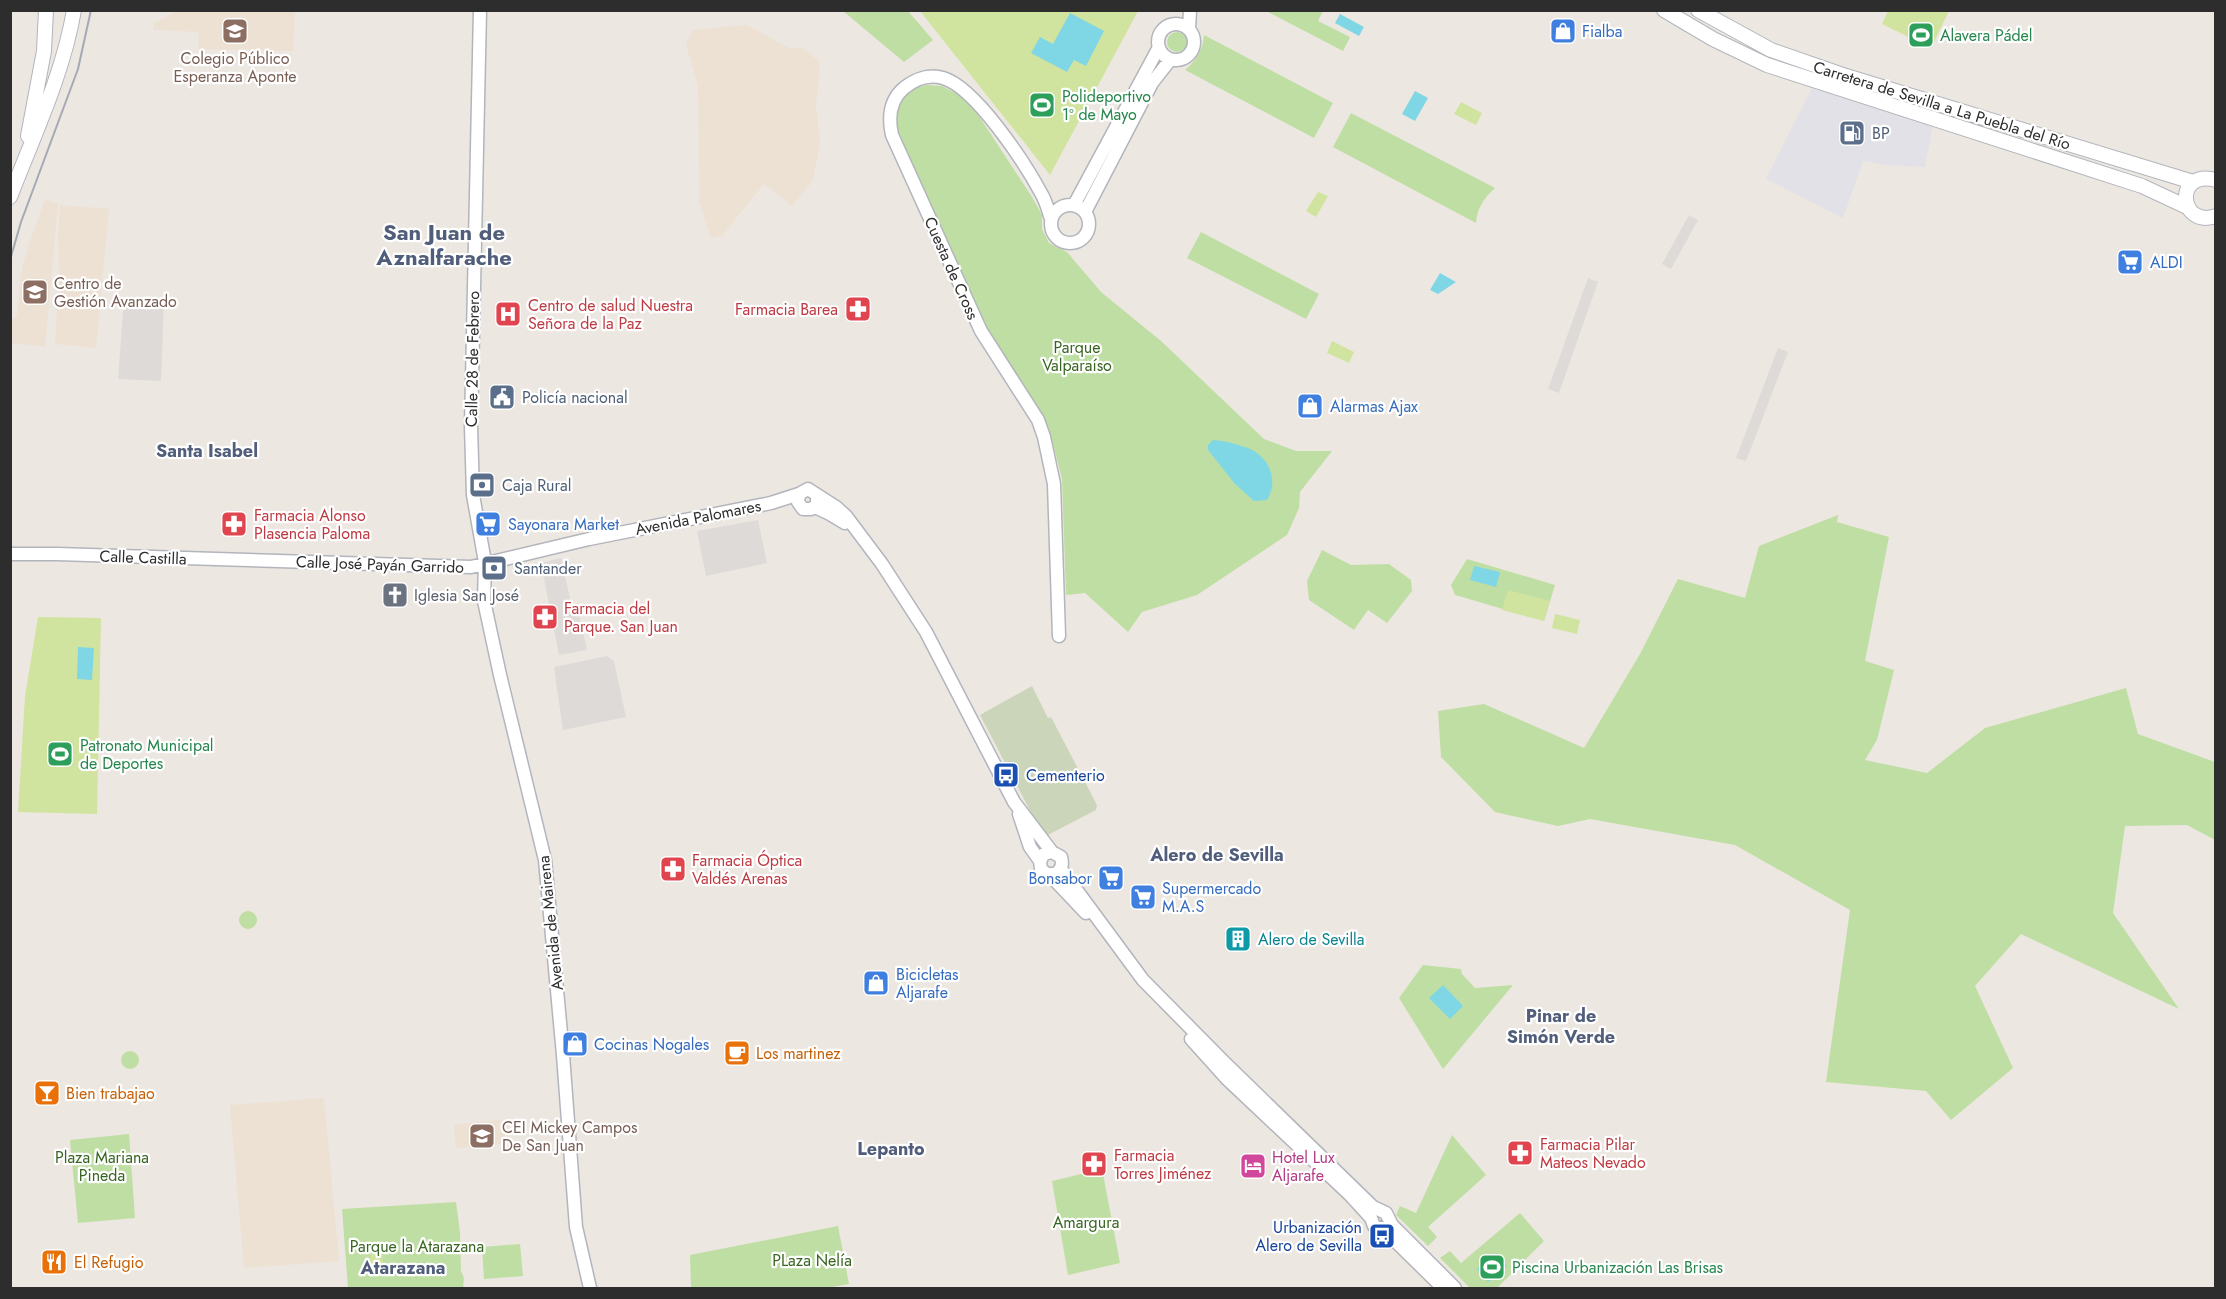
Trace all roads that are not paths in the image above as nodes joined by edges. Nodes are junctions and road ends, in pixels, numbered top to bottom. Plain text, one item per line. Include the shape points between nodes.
1 (46, 10) edge
2 (74, 10) edge
3 (480, 10) edge
4 (1179, 10) edge
5 (1190, 10) edge
6 (1664, 10) edge
7 (1698, 10) edge
8 (1172, 24) junction
9 (1189, 29) junction
10 (1158, 47) junction
11 (1744, 54) junction
12 (1170, 60) junction
13 (1790, 83) dead end
14 (22, 165) junction
15 (2216, 180) edge
16 (2193, 182) junction
17 (1042, 194) junction
18 (10, 200) edge
19 (2187, 207) junction
20 (1074, 208) junction
21 (2216, 216) edge
22 (1051, 219) junction
23 (800, 500) junction
24 (816, 501) junction
25 (12, 554) edge
26 (274, 561) joint
27 (485, 562) junction
28 (1059, 636) dead end
29 (1014, 801) junction
30 (1052, 852) junction
31 (1040, 861) junction
32 (1055, 872) junction
33 (1386, 1224) junction
34 (590, 1288) edge
35 (1443, 1288) edge
36 (1455, 1288) edge

1 - 14 main road via 44,51
2 - 14 main road via 43,114
3 - 27 street, Calle 28 de Febrero via 471,426 473,495
4 - 8 street
5 - 9 street
6 - 11 main road
7 - 16 main road, Carretera de Sevilla a La Puebla del Río via 1772,50 1846,76
8 - 9 street
8 - 10 street via 1160,33
9 - 12 street via 1194,38 1190,54 1181,60
10 - 12 street
10 - 20 street
11 - 13 main road
11 - 19 main road via 1843,91 2142,186
12 - 20 street
14 - 18 main road
15 - 16 main road via 2206,177
16 - 19 main road via 2186,191
17 - 20 street, Cuesta de Cross
17 - 22 street, Cuesta de Cross
17 - 28 street, Cuesta de Cross via 988,114 954,83 938,77 921,78 896,97 890,114 892,135 981,331 1038,420 1044,437 1054,484
19 - 21 main road via 2195,216
20 - 22 street via 1055,211
20 - 22 street via 1089,220 1088,230 1076,242 1060,241 1054,235
23 - 24 street via 807,510
23 - 24 street via 808,489
23 - 27 street, Avenida Palomares
24 - 29 street via 854,528 882,564 926,632
25 - 26 street, Calle Castilla
26 - 27 street, Calle José Payán Garrido via 471,567
27 - 34 street, Avenida de Mairena via 484,601 545,860 576,1227
29 - 30 street
29 - 31 street via 1030,847
30 - 31 street via 1044,854
30 - 32 street via 1062,863
31 - 32 street via 1041,869
32 - 33 street via 1140,984 1227,1079 1350,1195 1374,1214 1386,1213
33 - 35 street
33 - 36 street

